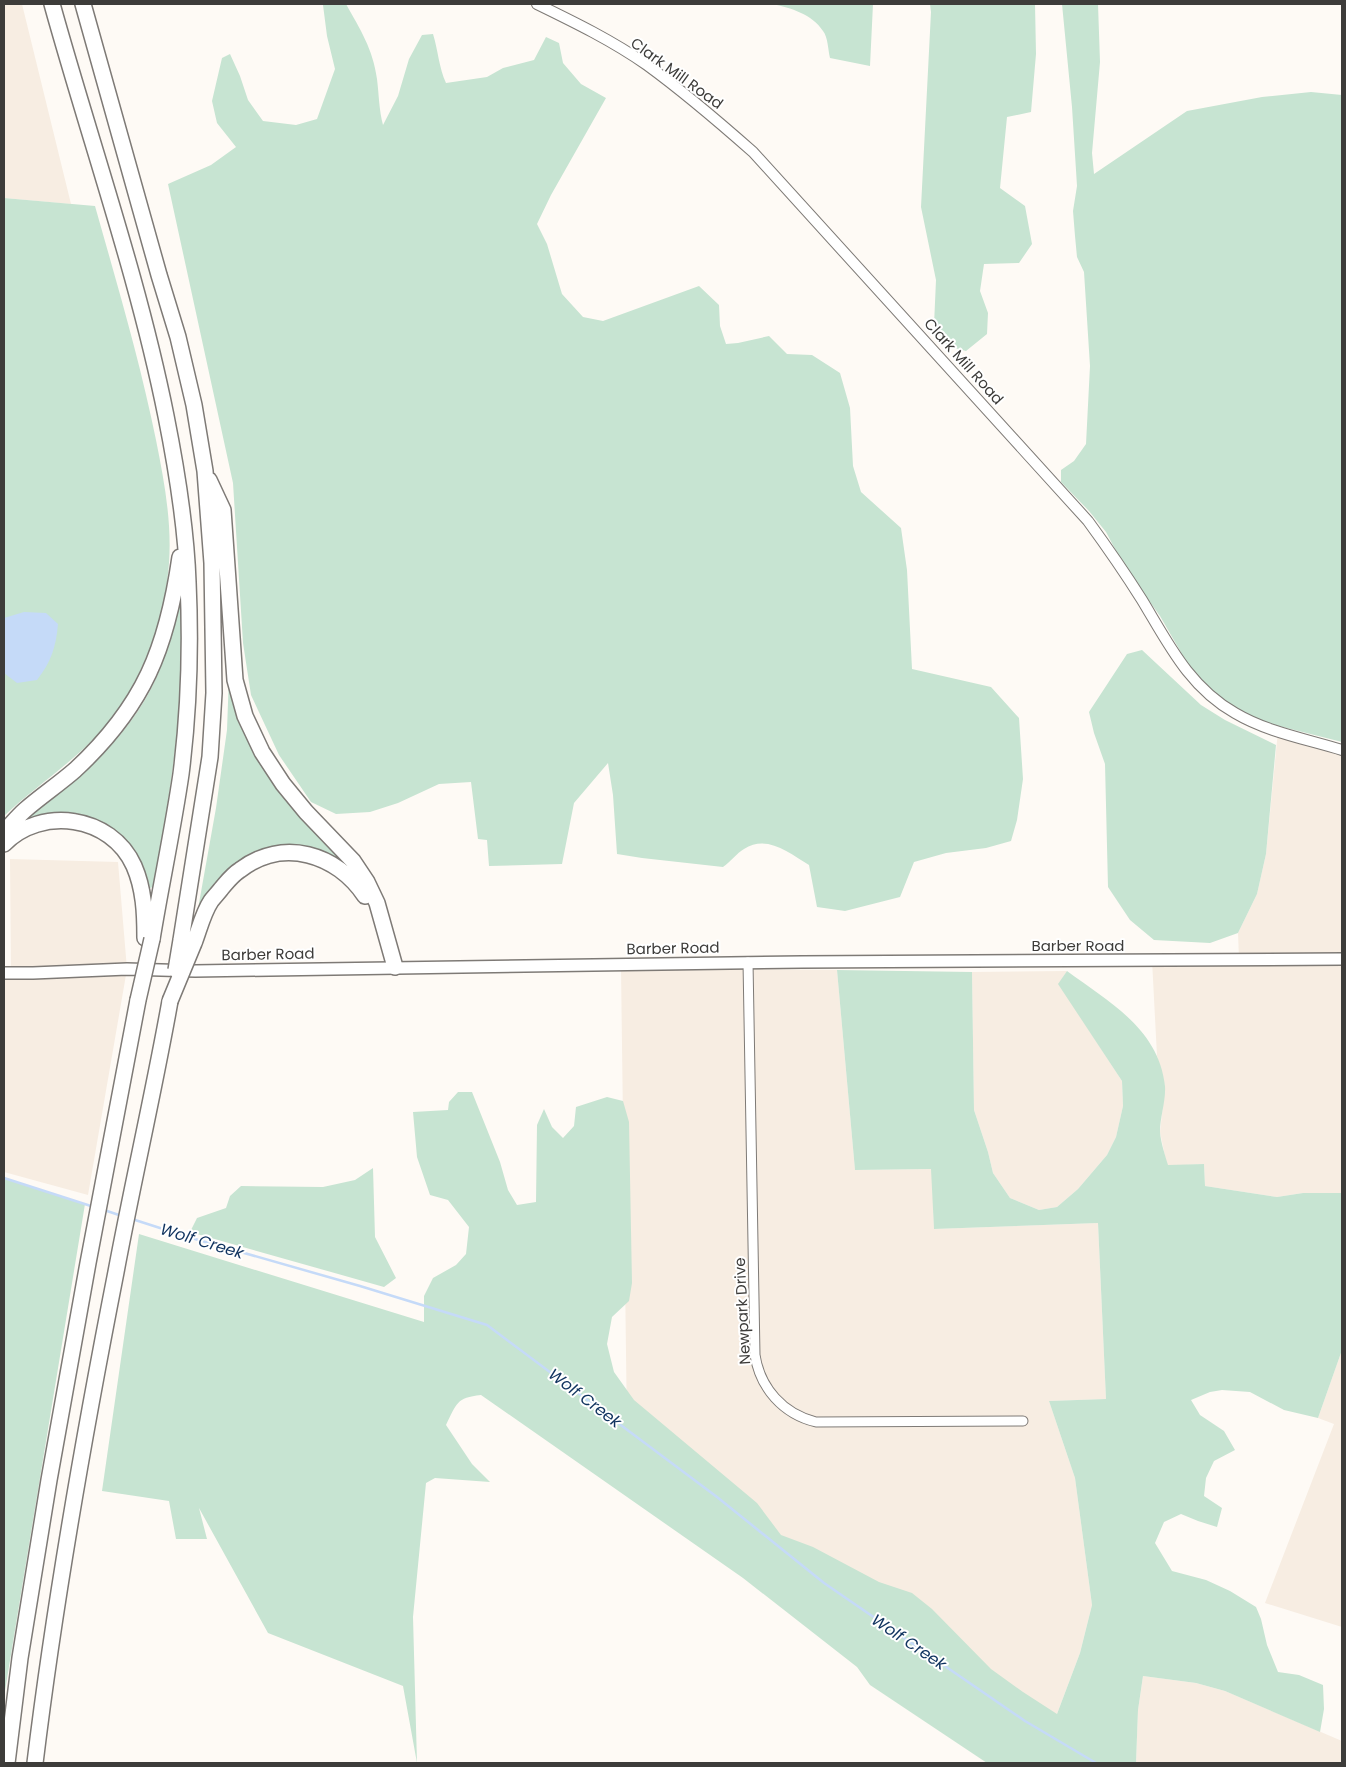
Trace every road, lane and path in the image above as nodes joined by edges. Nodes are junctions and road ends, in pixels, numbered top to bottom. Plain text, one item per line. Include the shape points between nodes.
1 (52, 4) edge
2 (83, 4) edge
3 (537, 4) edge
4 (205, 471) junction
5 (183, 515) junction
6 (1342, 750) edge
7 (4, 832) edge
8 (4, 844) edge
9 (148, 940) junction
10 (188, 942) junction
11 (1342, 959) edge
12 (748, 962) junction
13 (390, 967) junction
14 (4, 973) edge
15 (1023, 1420) dead end
16 (7, 1763) edge
17 (35, 1763) edge

1 - 5 highway via 155,361
2 - 4 highway via 178,338
3 - 6 street, Clark Mill Road via 645,64 704,108 753,152 1088,521 1187,671 1207,694 1235,714 1274,731
4 - 10 highway via 212,563 214,693 210,757
4 - 13 highway via 223,510 235,680 245,716 262,752 283,784 353,861 367,882 378,903
5 - 7 highway via 181,550 169,618 142,689 125,717 94,751
5 - 9 highway via 188,582 187,710 181,773
8 - 9 highway via 22,829 40,822 61,820 87,824 110,837 129,857 140,884
9 - 16 highway, bridge via 28,1606
10 - 13 highway via 211,901 233,875 260,858 303,854 328,862 357,884 372,911
10 - 17 highway, bridge via 170,1001 116,1270 68,1532
11 - 12 main road, Barber Road
12 - 13 main road, Barber Road
12 - 15 street, Newpark Drive via 755,1355 765,1386 783,1406 802,1418 816,1422
13 - 14 main road, Barber Road

